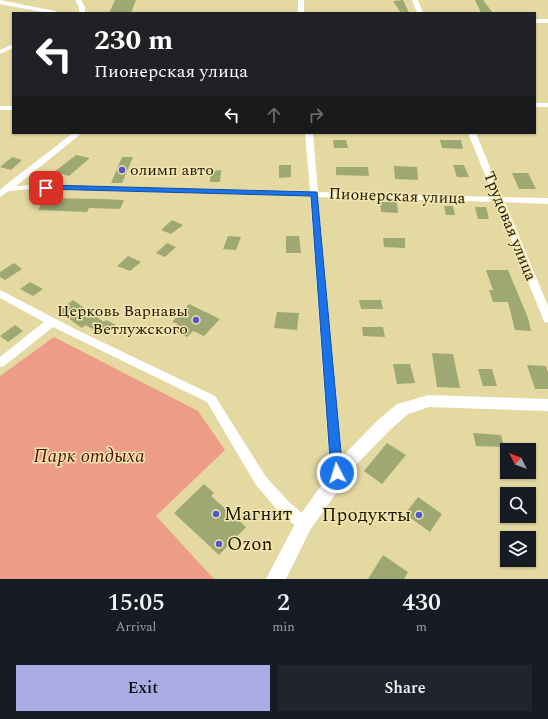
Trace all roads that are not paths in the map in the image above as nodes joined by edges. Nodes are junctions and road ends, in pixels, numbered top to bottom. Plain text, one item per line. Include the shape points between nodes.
1 (78, 0) edge
2 (301, 0) edge
3 (415, 0) edge
4 (0, 2) edge
5 (50, 12) edge
6 (82, 12) edge
7 (302, 12) edge
8 (420, 12) edge
9 (536, 21) edge
10 (548, 21) edge
11 (12, 46) edge
12 (0, 52) edge
13 (548, 104) edge
14 (536, 105) edge
15 (0, 108) edge
16 (12, 108) edge
17 (77, 134) edge
18 (309, 134) edge
19 (472, 134) edge
20 (3, 191) edge
21 (315, 194) junction
22 (499, 199) junction
23 (548, 201) edge
24 (0, 294) edge
25 (548, 319) edge
26 (52, 322) junction
27 (0, 364) edge
28 (548, 405) edge
29 (337, 473) junction
30 (304, 524) junction
31 (276, 579) edge

1 - 6 street
2 - 7 street
3 - 8 street
4 - 5 street
9 - 10 street
11 - 12 street
13 - 14 street
15 - 16 street
17 - 20 street
18 - 21 street
19 - 22 street, Трудовая улица
20 - 21 street, Пионерская улица via 46,188
21 - 22 street, Пионерская улица
21 - 29 street
22 - 23 street, Пионерская улица
22 - 25 street, Трудовая улица
24 - 26 street
26 - 27 street
26 - 30 street via 211,399 261,481 285,508
28 - 29 street via 430,401 403,409
29 - 30 street
30 - 31 street

